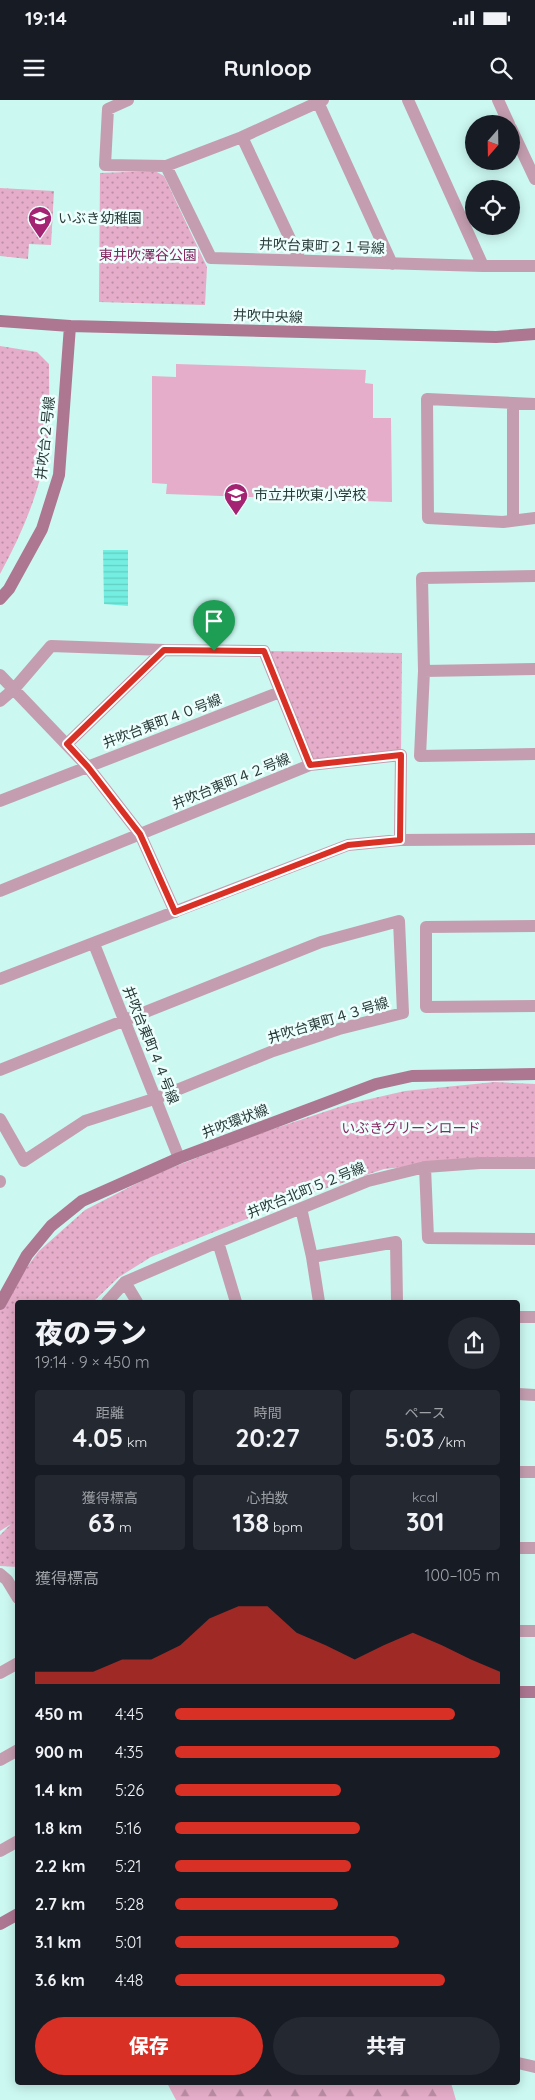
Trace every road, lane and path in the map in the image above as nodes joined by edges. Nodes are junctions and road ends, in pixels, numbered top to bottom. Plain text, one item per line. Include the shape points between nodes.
1 (128, 100) edge
2 (408, 100) edge
3 (498, 100) edge
4 (319, 101) edge
5 (505, 115) edge
6 (242, 137) junction
7 (520, 147) edge
8 (166, 166) junction
9 (535, 179) edge
10 (300, 260) junction
11 (392, 264) junction
12 (483, 266) junction
13 (535, 266) edge
14 (0, 321) edge
15 (70, 326) junction
16 (535, 334) edge
17 (513, 403) junction
18 (535, 404) edge
19 (535, 518) edge
20 (513, 521) junction
21 (535, 576) edge
22 (0, 599) edge
23 (164, 650) junction
24 (535, 669) edge
25 (424, 671) junction
26 (0, 675) edge
27 (14, 690) junction
28 (280, 692) junction
29 (0, 701) edge
30 (67, 744) junction
31 (535, 754) edge
32 (310, 765) junction
33 (88, 767) junction
34 (0, 801) edge
35 (140, 834) junction
36 (535, 838) edge
37 (400, 840) junction
38 (0, 891) edge
39 (175, 912) junction
40 (535, 926) edge
41 (94, 944) junction
42 (0, 979) edge
43 (535, 1006) edge
44 (124, 1020) junction
45 (0, 1070) edge
46 (535, 1074) edge
47 (157, 1098) junction
48 (0, 1119) edge
49 (179, 1158) junction
50 (535, 1163) edge
51 (425, 1167) junction
52 (301, 1208) junction
53 (535, 1239) edge
54 (218, 1242) junction
55 (312, 1257) junction
56 (125, 1282) junction
57 (109, 1300) edge
58 (136, 1300) edge
59 (235, 1300) edge
60 (319, 1300) edge
61 (397, 1300) edge
62 (0, 1304) edge
63 (520, 1317) edge
64 (535, 1317) edge
65 (520, 1394) edge
66 (535, 1395) edge
67 (520, 1472) edge
68 (535, 1472) edge
69 (520, 1548) edge
70 (535, 1548) edge
71 (8, 1576) edge
72 (15, 1591) edge
73 (520, 1631) edge
74 (535, 1631) edge
75 (15, 1665) edge
76 (0, 1673) edge
77 (520, 1692) edge
78 (535, 1692) edge
79 (15, 1752) edge
80 (0, 1760) edge
81 (15, 1843) edge
82 (0, 1851) edge
83 (15, 1916) edge
84 (0, 1924) edge
85 (520, 2063) edge
86 (535, 2067) edge

1 - 8 street via 108,109 105,165
2 - 12 street
3 - 5 street
4 - 6 street
4 - 11 street
6 - 8 street
6 - 10 street
7 - 9 street
8 - 10 street, 井吹台東町２１号線 via 211,258
10 - 11 street, 井吹台東町２１号線
11 - 12 street, 井吹台東町２１号線
12 - 13 street, 井吹台東町２１号線
14 - 15 street, 井吹中央線
15 - 16 street, 井吹中央線 via 496,337
15 - 22 street, 井吹台２号線 via 58,475 42,529 9,589
17 - 18 street
17 - 20 street
17 - 20 street via 427,399 428,518
19 - 20 street
21 - 25 street via 422,578
23 - 27 street via 51,646
23 - 28 street via 264,651
23 - 30 street
24 - 25 street
25 - 31 street via 420,756
26 - 27 street
27 - 29 street
27 - 30 street
28 - 32 street
28 - 33 street, 井吹台東町４０号線
30 - 33 street
32 - 35 street, 井吹台東町４２号線
32 - 37 street, 井吹台東町４２号線 via 401,755
33 - 34 street, 井吹台東町４０号線
33 - 35 street
35 - 38 street, 井吹台東町４２号線
35 - 39 street
36 - 37 street
37 - 39 street via 348,845
39 - 41 street
40 - 43 street via 426,927 426,1006
41 - 42 street
41 - 44 street, 井吹台東町４４号線
44 - 45 street, 井吹台東町４３号線
44 - 47 street, 井吹台東町４４号線
44 - 47 street, 井吹台東町４３号線 via 321,942 399,921 403,1012 281,1048
46 - 49 street, 井吹環状線 via 412,1076 376,1084
47 - 48 street, 井吹台東町４３号線 via 85,1121 24,1161
47 - 49 street, 井吹台東町４４号線
49 - 62 street, 井吹環状線 via 82,1201 57,1221 27,1255
50 - 51 street, 井吹台北町５２号線
51 - 52 street, 井吹台北町５２号線 via 368,1181
51 - 53 street via 428,1238
52 - 54 street, 井吹台北町５２号線
52 - 55 street
54 - 56 street, 井吹台北町５２号線
54 - 59 street
55 - 60 street
55 - 61 street via 396,1242
56 - 57 street, 井吹台北町５２号線
56 - 58 street
63 - 64 street
65 - 66 street
67 - 68 street
69 - 70 street
71 - 72 street
73 - 74 street
75 - 76 street
77 - 78 street
79 - 80 street
81 - 82 street
83 - 84 street
85 - 86 street

